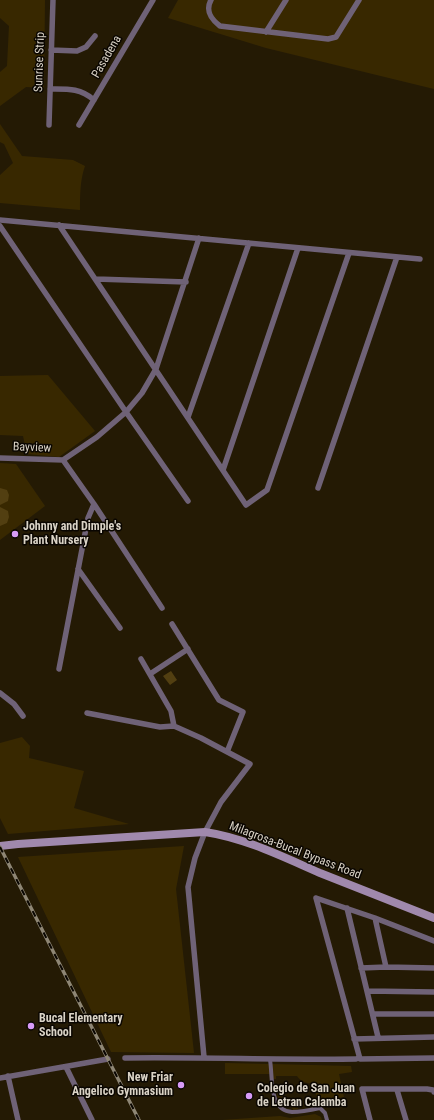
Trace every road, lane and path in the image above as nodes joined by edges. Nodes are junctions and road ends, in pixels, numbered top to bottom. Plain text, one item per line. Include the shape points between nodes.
1 (53, 0) edge
2 (153, 0) edge
3 (212, 0) edge
4 (286, 0) edge
5 (359, 0) edge
6 (266, 32) junction
7 (95, 36) dead end
8 (51, 50) junction
9 (50, 89) junction
10 (94, 100) junction
11 (49, 125) dead end
12 (80, 125) dead end
13 (0, 220) edge
14 (59, 225) junction
15 (0, 226) edge
16 (200, 238) junction
17 (248, 243) junction
18 (298, 248) junction
19 (349, 252) junction
20 (397, 257) junction
21 (420, 259) dead end
22 (96, 279) junction
23 (186, 282) junction
24 (156, 369) junction
25 (126, 412) junction
26 (188, 417) junction
27 (0, 458) edge
28 (63, 460) junction
29 (223, 470) junction
30 (318, 488) dead end
31 (188, 501) dead end
32 (94, 504) junction
33 (78, 570) junction
34 (162, 608) dead end
35 (172, 624) dead end
36 (120, 628) dead end
37 (188, 649) junction
38 (141, 659) dead end
39 (60, 669) dead end
40 (150, 674) junction
41 (0, 693) edge
42 (87, 714) dead end
43 (23, 716) dead end
44 (174, 726) junction
45 (228, 752) junction
46 (205, 832) junction
47 (0, 846) edge
48 (347, 908) junction
49 (375, 918) junction
50 (434, 918) edge
51 (434, 941) edge
52 (386, 967) junction
53 (361, 968) junction
54 (434, 968) edge
55 (367, 991) junction
56 (434, 992) edge
57 (373, 1014) junction
58 (434, 1014) edge
59 (378, 1037) junction
60 (434, 1037) edge
61 (354, 1039) junction
62 (204, 1057) junction
63 (125, 1058) dead end
64 (434, 1058) edge
65 (108, 1059) dead end
66 (356, 1059) dead end
67 (270, 1060) junction
68 (66, 1067) junction
69 (8, 1076) junction
70 (0, 1078) edge
71 (397, 1090) junction
72 (434, 1092) edge
73 (18, 1120) edge
74 (92, 1120) edge
75 (326, 1120) edge
76 (370, 1120) edge
77 (406, 1120) edge

1 - 8 street, Sunrise Strip
2 - 10 street, Pasadena
3 - 6 street via 208,10 212,20 220,26
4 - 6 street
5 - 6 street via 336,37 328,39
7 - 8 street via 86,47 77,51
8 - 9 street, Sunrise Strip
9 - 10 street via 85,93
9 - 11 street, Sunrise Strip
10 - 12 street, Pasadena
13 - 14 street
14 - 16 street
14 - 22 street
15 - 25 street
16 - 17 street
16 - 23 street
17 - 18 street
17 - 26 street
18 - 19 street
18 - 29 street
19 - 20 street
19 - 29 street via 267,490 246,505
20 - 21 street
20 - 30 street
22 - 23 street
22 - 24 street
23 - 24 street
24 - 25 street via 142,393
24 - 26 street
25 - 28 street via 97,437
25 - 31 street
26 - 29 street
27 - 28 street, Bayview
28 - 32 street
32 - 33 street via 88,518
32 - 34 street
33 - 36 street
33 - 39 street
35 - 37 street
37 - 40 street
37 - 45 street via 220,700 243,712
38 - 40 street
40 - 44 street via 171,712
41 - 43 street via 14,704
42 - 44 street via 160,727
44 - 45 street
45 - 46 street via 250,764 221,802
46 - 47 main road, Milagrosa-Bucal Bypass Road
46 - 50 main road, Milagrosa-Bucal Bypass Road via 268,850
46 - 62 street via 188,887
48 - 49 street
48 - 53 street
48 - 61 street via 316,898
49 - 51 street
49 - 52 street
52 - 53 street
52 - 54 street
53 - 55 street
55 - 56 street
55 - 57 street
57 - 58 street
57 - 59 street
59 - 60 street
59 - 61 street
61 - 64 street via 360,1059
62 - 63 street
62 - 67 street
65 - 68 street
66 - 67 street
67 - 75 street via 274,1098 280,1107 292,1112 320,1108 325,1112
68 - 69 street
68 - 74 street
69 - 70 street
69 - 73 street
71 - 72 street
71 - 76 street via 362,1089
71 - 77 street

